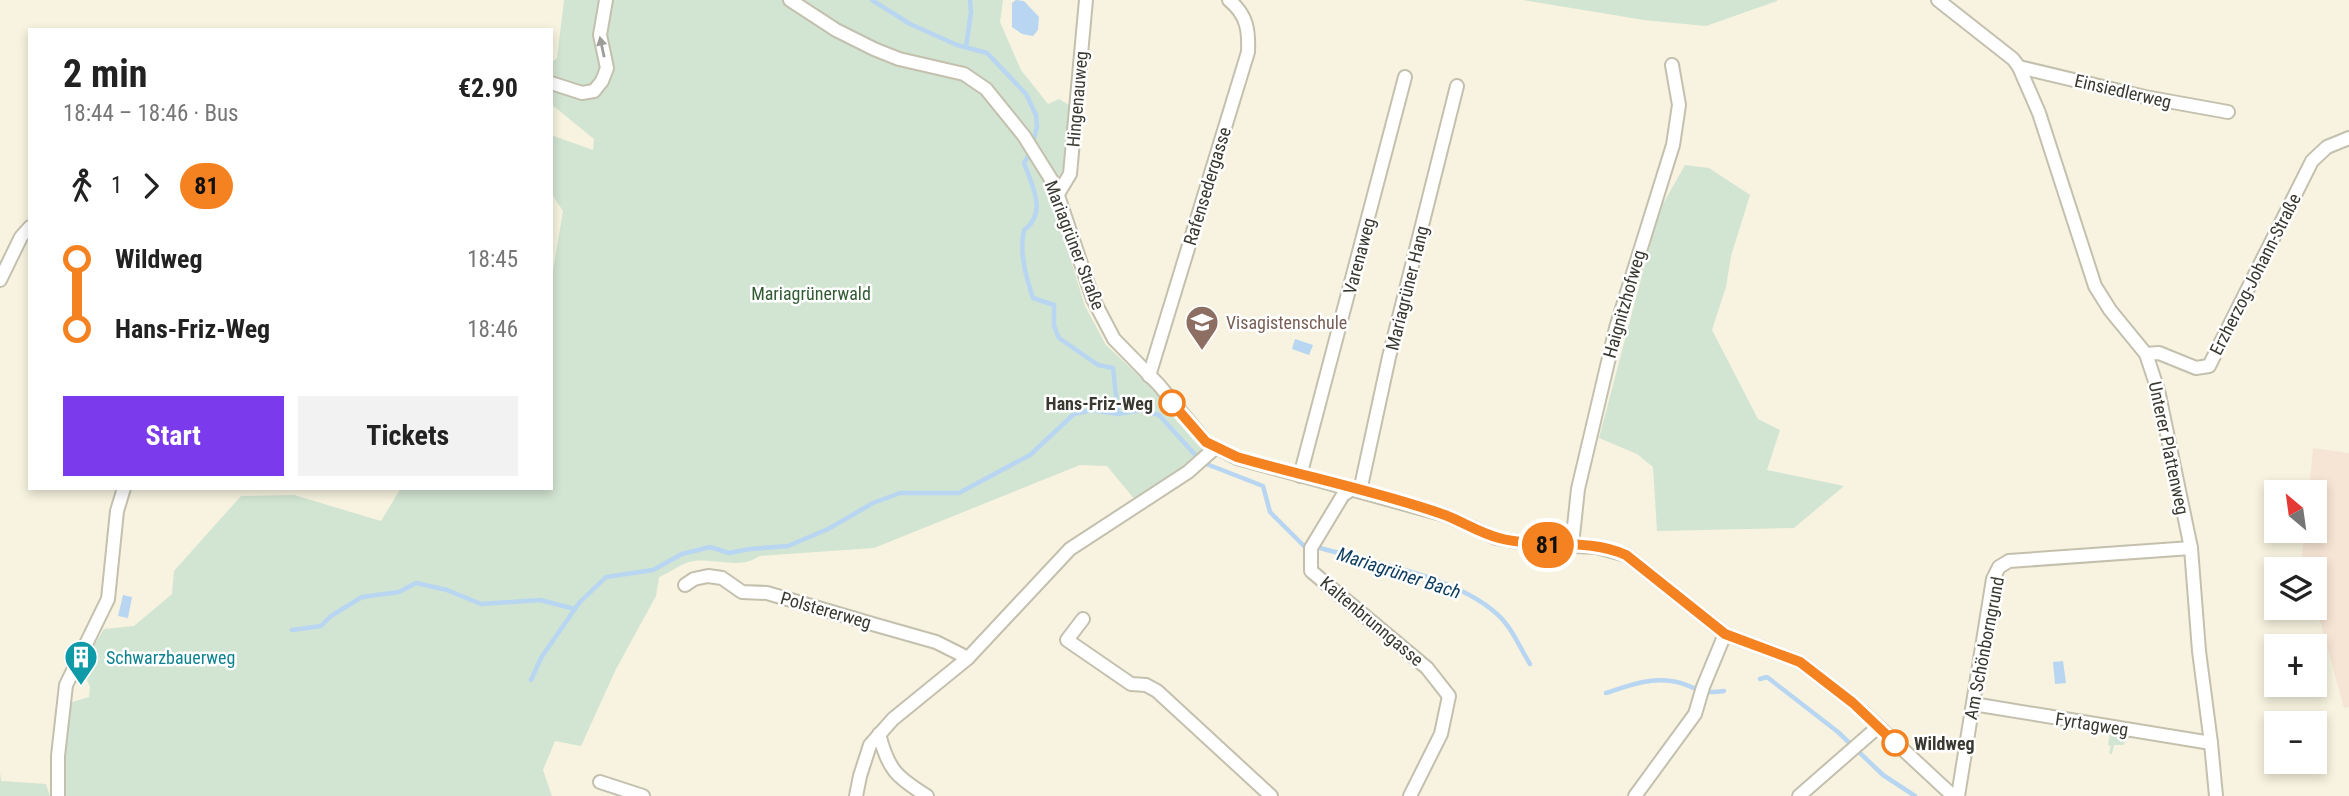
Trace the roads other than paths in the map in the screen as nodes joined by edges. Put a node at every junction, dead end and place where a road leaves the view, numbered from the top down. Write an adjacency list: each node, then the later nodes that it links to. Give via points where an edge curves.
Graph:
1 (606, 0): 9 (street, one-way to 1, via 582,93 594,91 601,81 607,68 600,35)
2 (790, 0): 13 (street, Mariagrüner Straße, via 874,49 964,74 986,89 1024,136)
3 (1086, 0): 13 (street, Hingenauweg, via 1070,174)
4 (1229, 0): 17 (street, Rafensedergasse, via 1247,22 1248,52)
5 (1938, 0): 7 (street, Unterer Plattenweg)
6 (1672, 65): 22 (street, Haignitzhofweg, via 1679,105 1673,145 1616,328 1578,489)
7 (2019, 67): 11 (street, Einsiedlerweg); 16 (street, Unterer Plattenweg, via 2039,113 2095,286)
8 (1405, 77): 19 (street, Varenaweg)
9 (553, 84)
10 (1457, 86): 21 (street, Mariagrüner Hang)
11 (2228, 112)
12 (2349, 138): 16 (street, Erzherzog-Johann-Straße, via 2327,147 2312,161 2209,366 2196,368 2159,353)
13 (1058, 194): 17 (street, Mariagrüner Straße, via 1102,317 1114,340)
14 (28, 230): 15 (street)
15 (0, 281)
16 (2146, 354): 23 (street, Unterer Plattenweg, via 2158,390)
17 (1149, 376): 18 (street, Mariagrüner Straße, via 1206,442)
18 (1207, 456): 19 (street, Mariagrüner Straße, via 1237,457); 27 (street, via 1070,549)
19 (1300, 475): 21 (street, Mariagrüner Straße)
20 (123, 490): 33 (street, via 108,599 66,684)
21 (1356, 490): 22 (street, Mariagrüner Straße, via 1445,515 1496,538); 38 (street, Kaltenbrunngasse, via 1343,495 1311,548 1311,571 1427,668 1449,696 1441,734)
22 (1572, 545): 26 (street, Mariagrüner Straße, via 1626,555)
23 (2191, 548): 28 (street, Am Schönborngrund, via 2009,561 1999,567 1993,579); 31 (street, Unterer Plattenweg)
24 (685, 585): 27 (street, Polstererweg, via 708,576 722,578 742,592 767,593 936,642)
25 (1083, 619): 37 (street, via 1067,640 1131,684 1157,691)
26 (1725, 634): 29 (street, Mariagrüner Straße, via 1800,662); 39 (street, via 1695,714)
27 (968, 658): 30 (street)
28 (1973, 705): 31 (street, Fyrtagweg); 41 (street, Am Schönborngrund)
29 (1878, 727): 40 (street); 41 (street, Mariagrüner Straße)
30 (879, 734): 35 (street, via 870,745); 36 (street, via 893,772)
31 (2211, 743): 42 (street, Unterer Plattenweg)
32 (600, 782): 34 (street)
33 (58, 796)
34 (643, 796)
35 (856, 796)
36 (927, 796)
37 (1271, 796)
38 (1410, 796)
39 (1635, 796)
40 (1799, 796)
41 (1955, 796)
42 (2216, 796)

